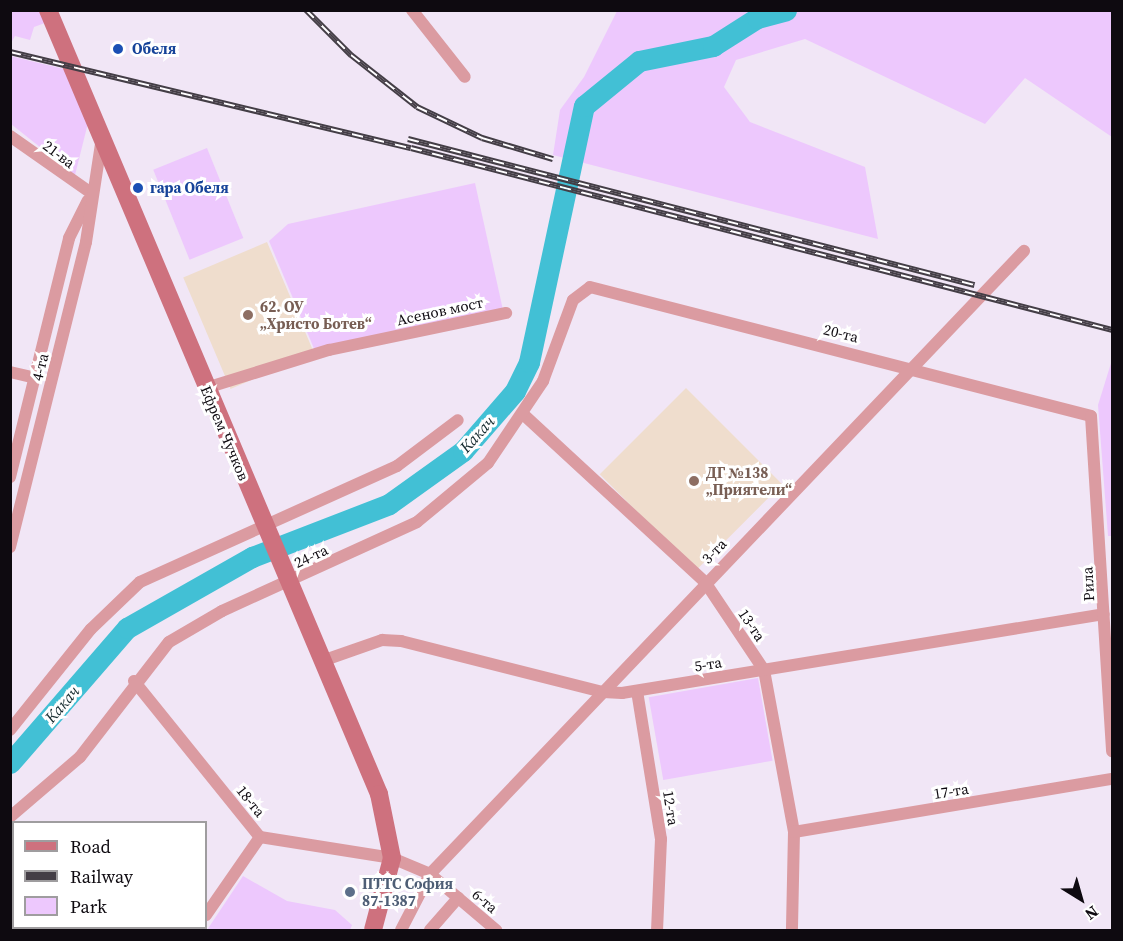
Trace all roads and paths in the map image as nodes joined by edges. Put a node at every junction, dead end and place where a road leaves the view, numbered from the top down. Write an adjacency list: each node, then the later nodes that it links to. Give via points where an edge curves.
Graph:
1 (412, 10): 3 (street)
2 (49, 12): 5 (street, Ефрем Чучков)
3 (465, 77)
4 (10, 136): 6 (street, 21-ва)
5 (102, 136): 6 (street, 4-та); 13 (street, Ефрем Чучков)
6 (91, 194): 12 (street, 4-та, via 69,238); 19 (street, 4-та, via 87,242)
7 (1024, 251): 10 (street, 3-та)
8 (583, 289): 10 (street, 20-та, via 596,286); 14 (street, 24-та, via 573,300 553,358)
9 (506, 313): 13 (street, Асенов мост, via 329,350)
10 (912, 366): 15 (street, 20-та); 21 (street, 3-та)
11 (10, 372): 12 (street)
12 (35, 378): 17 (street, 4-та)
13 (206, 388): 18 (street, Ефрем Чучков)
14 (524, 415): 20 (street, 24-та, via 488,463 417,522); 21 (street, 13-та)
15 (1091, 416): 22 (street, Рила)
16 (458, 420): 18 (street, via 397,466)
17 (10, 477)
18 (266, 531): 20 (street, Ефрем Чучков); 28 (street, via 140,582 91,629)
19 (10, 547)
20 (286, 577): 23 (street, Ефрем Чучков); 25 (street, 24-та, via 169,642)
21 (705, 582): 24 (street, 13-та); 27 (street, 3-та)
22 (1104, 614): 24 (street, 5-та); 29 (street, Рила)
23 (322, 662): 27 (street, 5-та, via 372,643 401,641); 35 (street, Ефрем Чучков, via 379,794)
24 (764, 670): 26 (street, 5-та); 33 (street, 13-та)
25 (134, 681): 32 (street, 24-та, via 80,757); 34 (street, 18-та)
26 (637, 691): 27 (street, 5-та); 43 (street, 12-та, via 661,839)
27 (603, 692): 36 (street, 3-та)
28 (10, 730)
29 (1112, 736): 30 (street, Рила)
30 (1113, 751)
31 (1113, 779): 33 (street, 17-та)
32 (10, 817)
33 (794, 831): 44 (street, 13-та)
34 (260, 837): 35 (street, 18-та); 38 (street)
35 (392, 858): 36 (street, 6-та); 39 (street)
36 (430, 874): 37 (street, 6-та); 40 (street, 3-та)
37 (458, 898): 41 (street); 42 (street, 6-та)
38 (207, 914)
39 (373, 930)
40 (401, 930)
41 (430, 930)
42 (496, 930)
43 (657, 930)
44 (792, 930)

